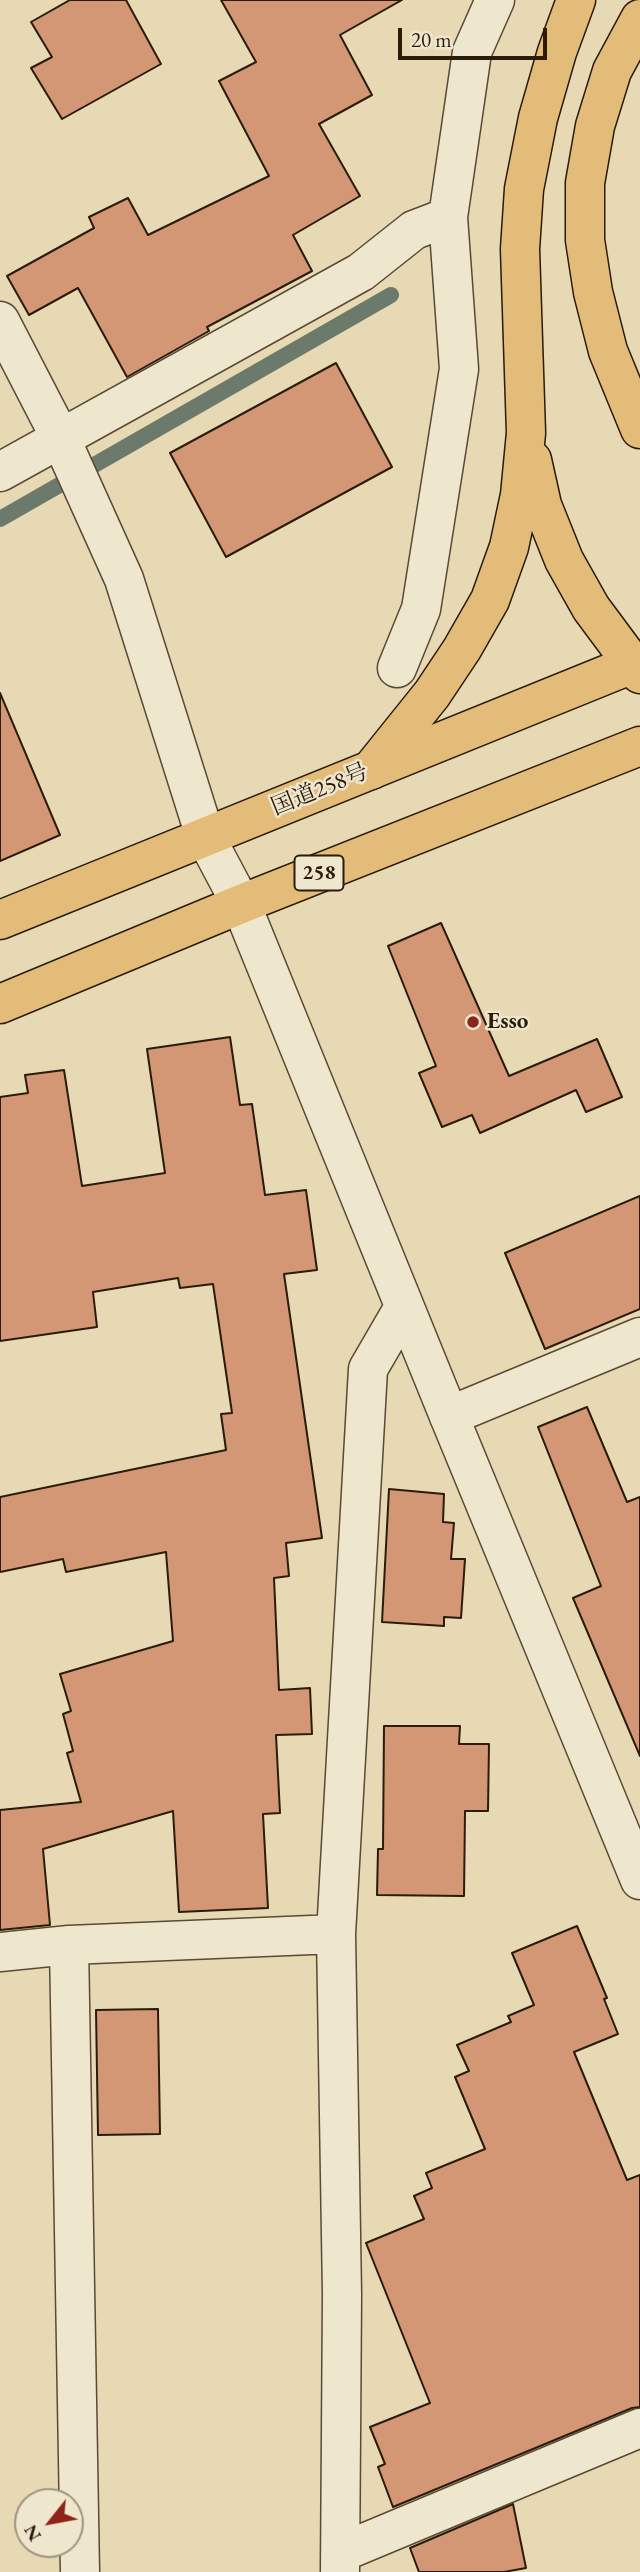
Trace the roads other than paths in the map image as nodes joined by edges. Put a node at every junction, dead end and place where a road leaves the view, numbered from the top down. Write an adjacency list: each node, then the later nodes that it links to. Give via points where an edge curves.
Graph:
1 (495, 0): 4 (street, via 471,52)
2 (576, 0): 9 (highway, via 538,118 524,189 520,249)
3 (640, 19): 5 (highway, via 612,71 595,126 585,183)
4 (448, 217): 10 (street, via 414,230 361,271); 13 (street, via 459,369 421,609)
5 (593, 292): 7 (highway); 8 (highway, via 608,351)
6 (0, 321): 10 (street)
7 (640, 371)
8 (640, 429)
9 (526, 433): 12 (highway, via 542,505 564,560 591,608); 15 (highway, via 509,547 490,600 432,694)
10 (64, 447): 11 (street); 16 (street, via 124,579)
11 (0, 472)
12 (637, 666): 15 (highway, 国道258号)
13 (397, 668)
14 (640, 746): 17 (highway, 258)
15 (371, 770): 16 (highway, 国道258号)
16 (205, 836): 17 (street); 18 (highway, 国道258号)
17 (241, 904): 19 (highway, 258); 20 (street)
18 (0, 920)
19 (0, 1004)
20 (404, 1307): 22 (street); 24 (street, via 368,1368)
21 (640, 1337): 22 (street)
22 (449, 1416): 23 (street)
23 (640, 1880)
24 (336, 1934): 25 (street); 28 (street, via 342,2295)
25 (69, 1945): 26 (street); 29 (street)
26 (0, 1952)
27 (640, 2428): 28 (street)
28 (340, 2562)
29 (80, 2572)

